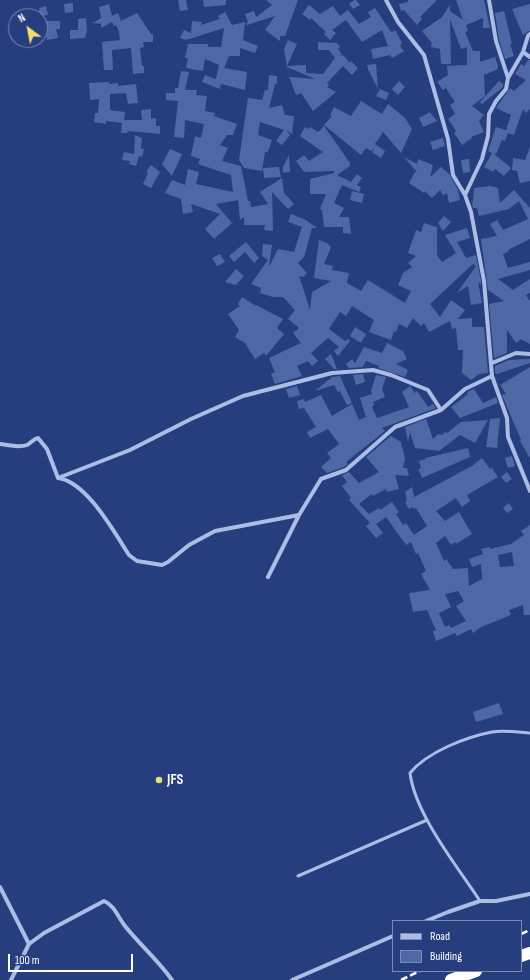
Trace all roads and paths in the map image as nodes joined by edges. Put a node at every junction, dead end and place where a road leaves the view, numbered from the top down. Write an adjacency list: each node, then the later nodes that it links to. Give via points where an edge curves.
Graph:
1 (386, 0): 7 (street, via 398,22 424,55 448,139 453,175)
2 (489, 0): 6 (street, via 496,41)
3 (530, 34): 4 (street)
4 (523, 52): 5 (street); 6 (street)
5 (530, 57)
6 (508, 78): 7 (street, via 506,89 489,114 488,136 482,160)
7 (465, 195): 9 (street, via 471,212 484,281)
8 (530, 354): 9 (street, via 516,353)
9 (492, 363): 10 (street)
10 (492, 376): 11 (street, via 465,389); 14 (street, via 507,418 508,437)
11 (441, 410): 13 (street, via 428,390 391,375 373,370 332,373 244,396 130,450); 15 (street, via 394,427 346,470 321,479)
12 (0, 444): 13 (street, via 21,446 38,438 47,449)
13 (58, 478): 15 (street, via 65,479 95,503 129,555 137,561 146,563 162,565 189,545 215,531)
14 (530, 491)
15 (300, 515): 16 (street)
16 (268, 577)
17 (529, 733): 18 (lane, via 493,732 467,739 433,754 417,765 410,773)
18 (427, 820): 19 (lane); 22 (lane)
19 (298, 876)
20 (0, 887): 25 (street)
21 (530, 894): 22 (street, via 496,901)
22 (480, 901): 23 (street)
23 (428, 920)
24 (392, 936): 29 (street)
25 (29, 944): 27 (street); 28 (street, via 44,933 104,901 110,903 126,927)
26 (473, 972): 30 (highway)
27 (11, 980)
28 (172, 980)
29 (292, 980)
30 (450, 980)

